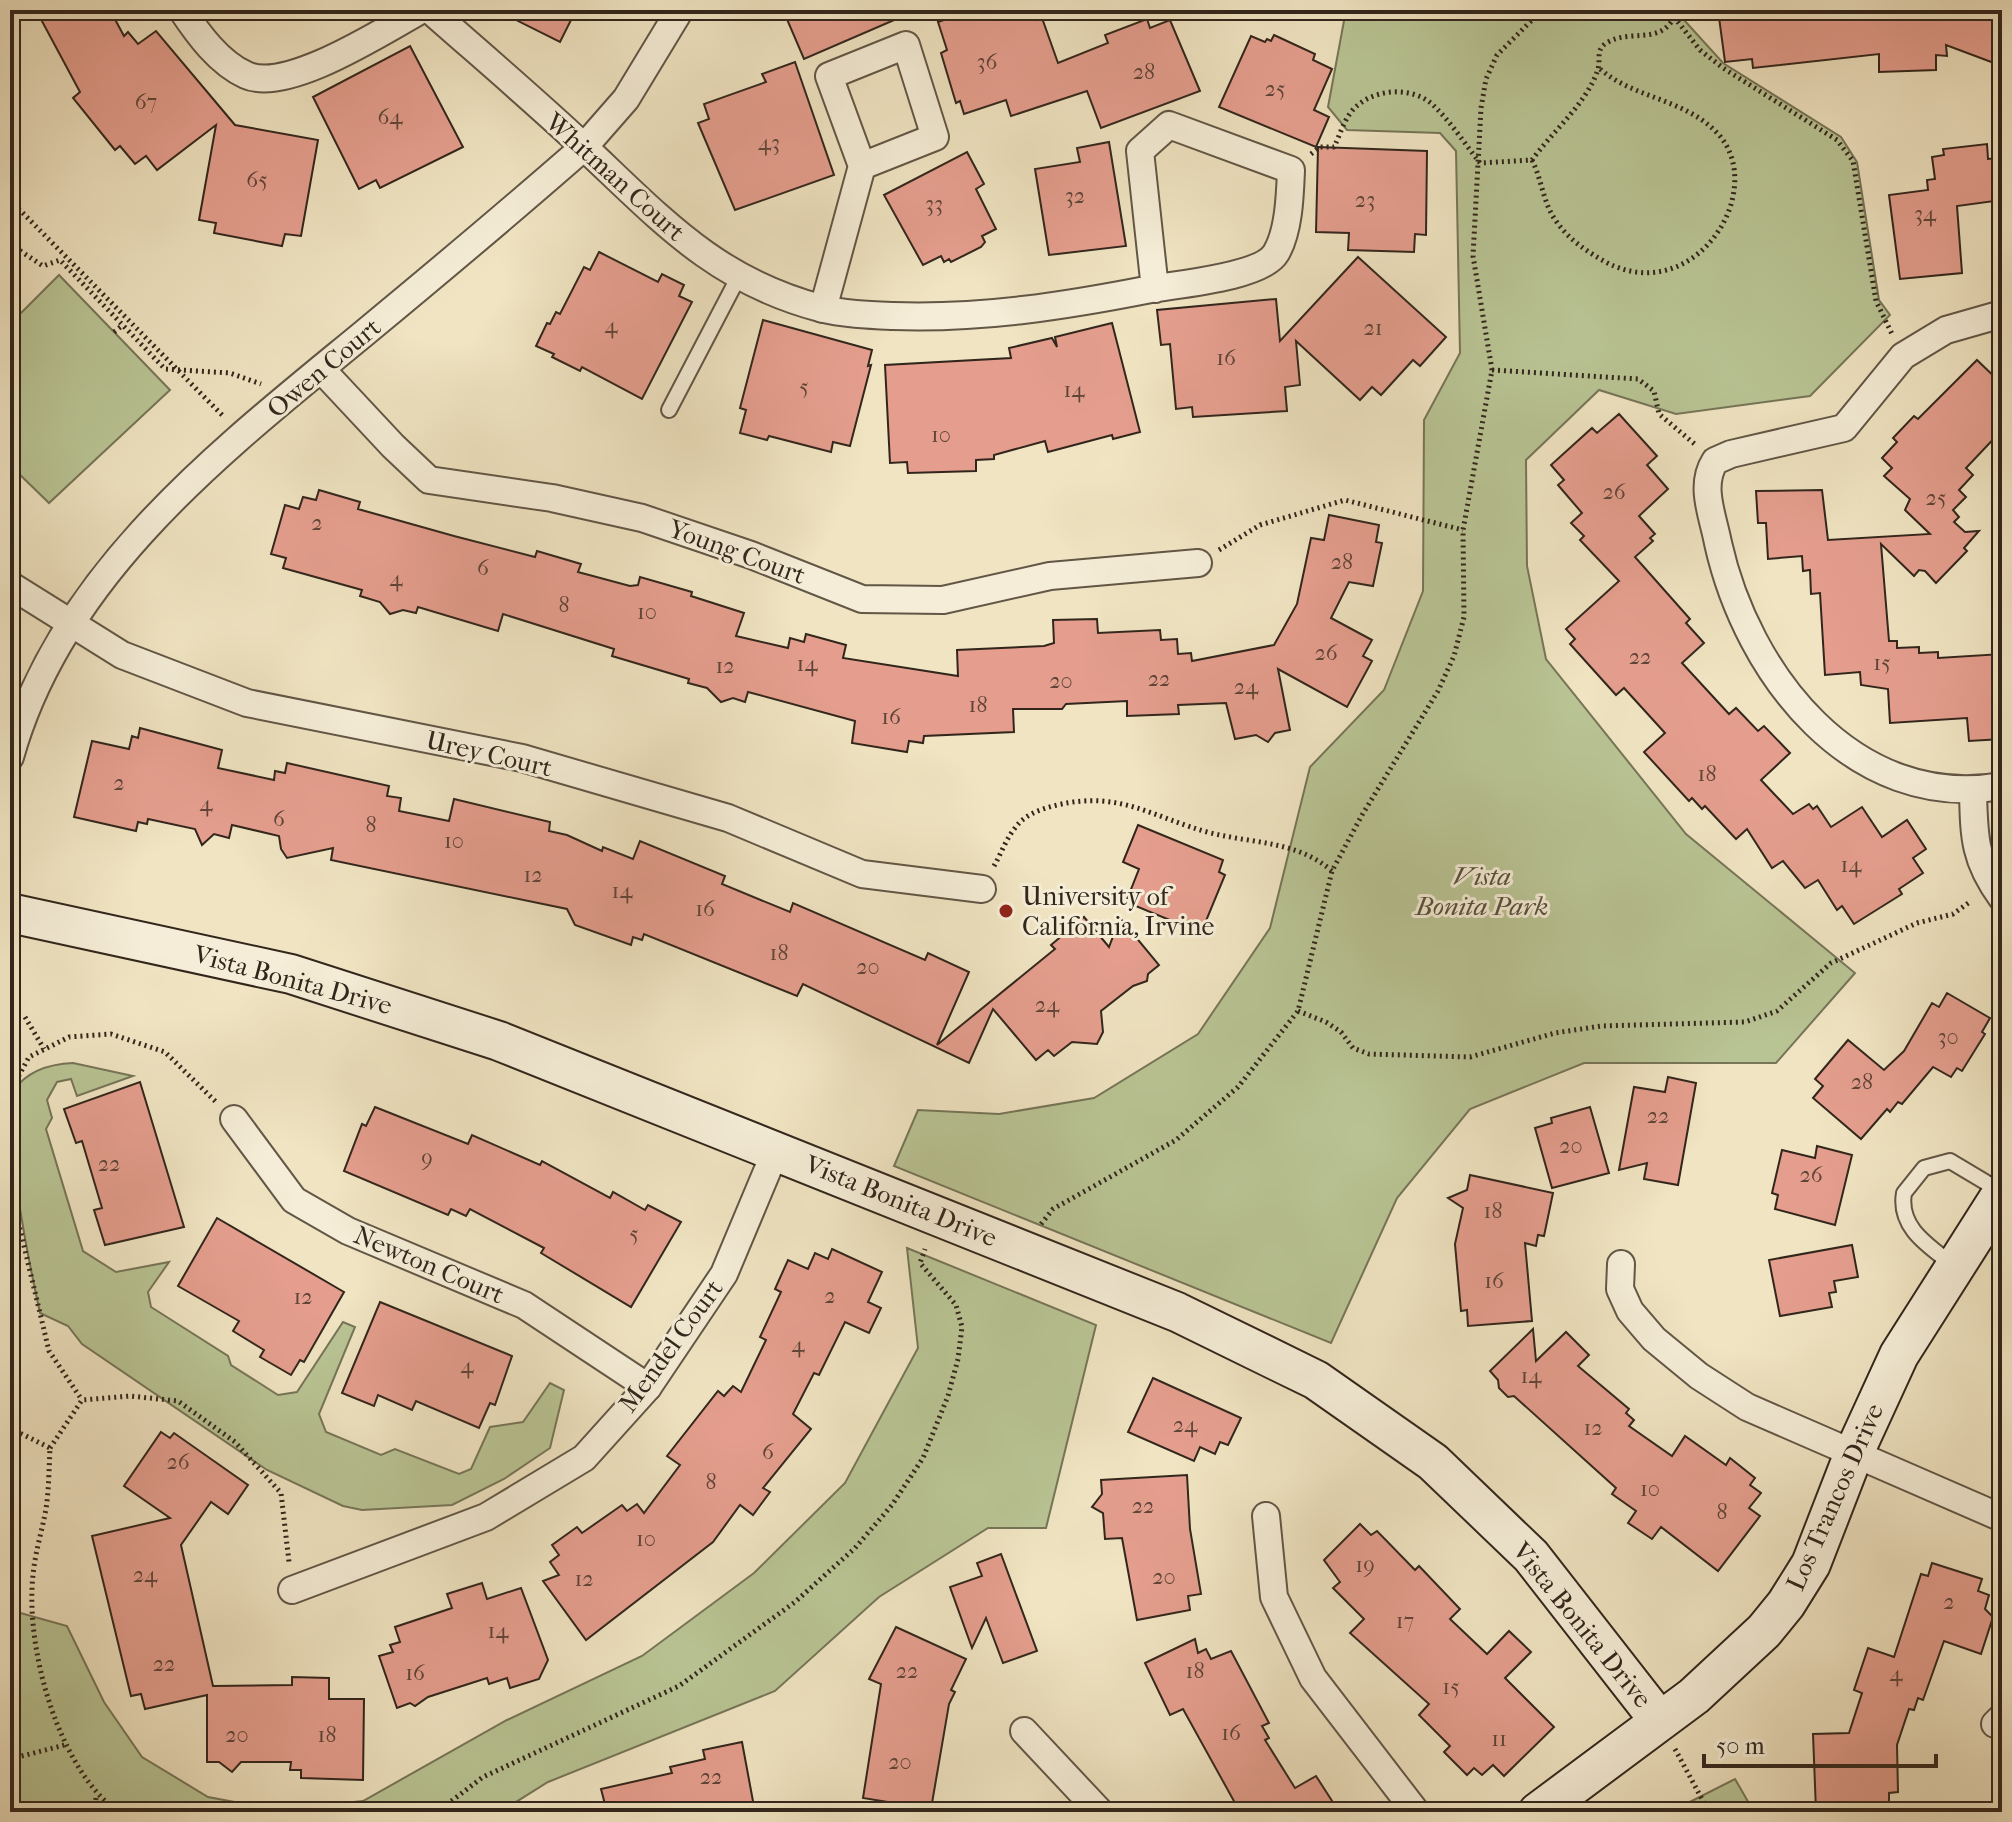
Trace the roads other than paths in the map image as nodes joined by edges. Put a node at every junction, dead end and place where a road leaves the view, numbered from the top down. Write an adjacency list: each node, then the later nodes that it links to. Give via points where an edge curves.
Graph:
1 (182, 10): 2 (street, via 210,49 247,76 283,77 322,64)
2 (421, 10)
3 (430, 10): 5 (street, Whitman Court)
4 (680, 10): 5 (street, Owen Court, via 626,99)
5 (584, 147): 7 (street, Whitman Court, via 653,216); 11 (street, Owen Court)
6 (862, 166): 6 (street, via 935,137 906,45 829,76); 9 (street)
7 (739, 276): 9 (street, Whitman Court); 12 (lane)
8 (1155, 289): 8 (street, Whitman Court, via 1262,268 1276,252 1291,170 1169,125 1140,151); 9 (street, Whitman Court, via 1001,315 929,317)
9 (823, 309)
10 (2002, 314): 18 (street, via 1946,330 1903,356 1844,428 1715,461 1706,485 1734,605 1769,670 1821,731 1851,754 1898,776)
11 (321, 369): 13 (street, Young Court, via 429,480 642,518 862,599 943,600 1050,576); 15 (street, Owen Court, via 136,536)
12 (669, 410)
13 (1198, 563)
14 (10, 585): 15 (street, Urey Court)
15 (68, 625): 16 (street, Owen Court); 19 (street, Urey Court, via 122,655 247,703 522,758 728,818 862,874)
16 (10, 757)
17 (2002, 786): 18 (street)
18 (1973, 791): 20 (street, via 1976,852)
19 (982, 889)
20 (1998, 892)
21 (10, 913): 23 (street, Vista Bonita Drive, via 291,974 499,1041)
22 (234, 1119): 27 (street, Newton Court, via 294,1200 348,1231 524,1305)
23 (776, 1150): 27 (street, Mendel Court, via 724,1274); 32 (street, Vista Bonita Drive, via 1177,1312 1316,1380 1433,1462 1531,1556)
24 (2002, 1192): 26 (street, Los Trancos Drive); 26 (lane, via 1950,1161 1924,1168 1904,1193 1904,1218)
25 (1621, 1264): 28 (street, via 1620,1289 1630,1311 1699,1376 1747,1407)
26 (1953, 1265): 28 (street, Los Trancos Drive, via 1899,1355)
27 (648, 1387): 31 (street, Mendel Court, via 584,1458 486,1517)
28 (1854, 1453): 30 (street); 32 (street, Los Trancos Drive, via 1811,1564 1786,1604 1694,1696)
29 (1266, 1516): 35 (street, via 1274,1597 1313,1678)
30 (2002, 1518)
31 (292, 1590)
32 (1659, 1720): 36 (street, Los Trancos Drive)
33 (1024, 1731): 34 (street)
34 (1100, 1812)
35 (1416, 1812)
36 (1538, 1812)

